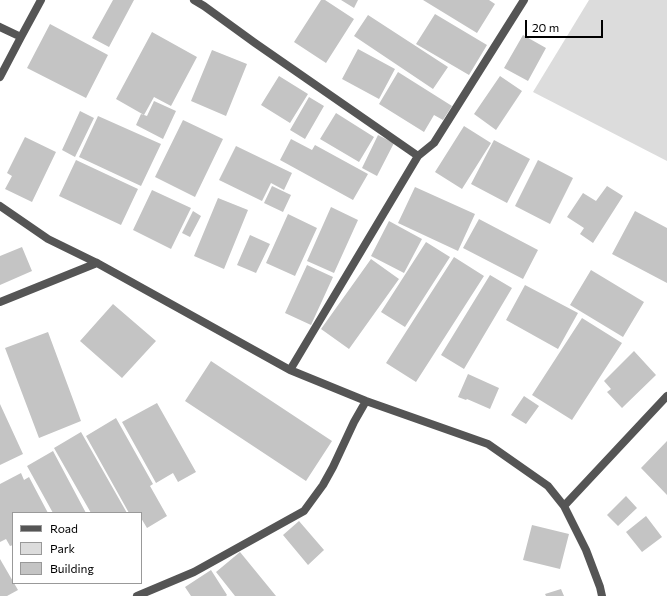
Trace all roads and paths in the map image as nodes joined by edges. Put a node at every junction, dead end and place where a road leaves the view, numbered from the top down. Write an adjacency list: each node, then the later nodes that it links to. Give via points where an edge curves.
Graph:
1 (41, 0): 6 (street)
2 (194, 0): 4 (street)
3 (524, 0): 8 (street, via 434,143)
4 (206, 3): 8 (street, via 255,43)
5 (0, 28): 6 (street)
6 (21, 37): 7 (street)
7 (0, 77)
8 (418, 156): 12 (street)
9 (0, 206): 10 (street, via 48,239)
10 (97, 263): 11 (street); 12 (street)
11 (0, 302)
12 (290, 370): 14 (street)
13 (667, 396): 15 (street)
14 (366, 401): 15 (street, via 488,444 548,486); 16 (street, via 323,486 304,511 194,572)
15 (564, 506): 17 (street, via 586,550)
16 (137, 596)
17 (602, 596)

